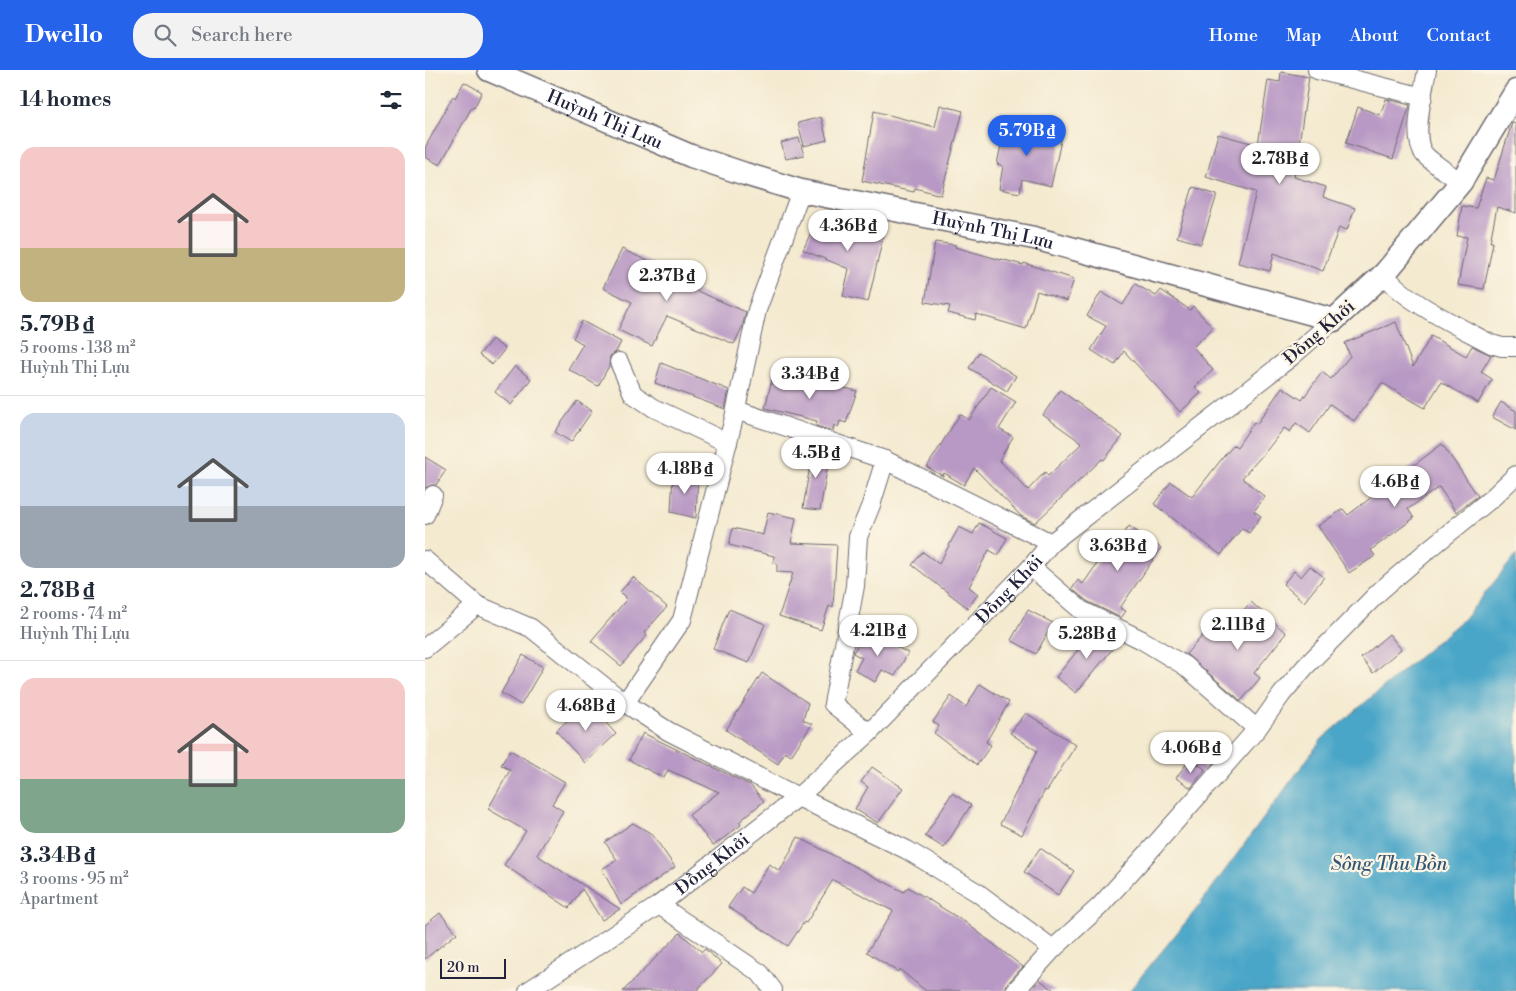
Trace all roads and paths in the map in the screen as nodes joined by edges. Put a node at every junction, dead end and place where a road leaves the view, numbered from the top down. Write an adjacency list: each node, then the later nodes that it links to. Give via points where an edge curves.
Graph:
1 (489, 70): 7 (street, Huỳnh Thị Lựu, via 691,156)
2 (1317, 70): 5 (street)
3 (1427, 70): 5 (street)
4 (1516, 91): 6 (street, Đồng Khởi)
5 (1423, 97): 6 (street, via 1418,126 1423,153)
6 (1461, 182): 8 (street, Đồng Khởi)
7 (801, 191): 9 (street, Huỳnh Thị Lựu, via 1034,238); 12 (street, via 757,310)
8 (1385, 273): 9 (street, Đồng Khởi); 10 (street, via 1397,289 1433,312 1491,344)
9 (1334, 320): 18 (street, Đồng Khởi, via 1291,358)
10 (1516, 347)
11 (619, 362): 13 (street, via 633,394 654,408)
12 (736, 410): 13 (street); 14 (street)
13 (727, 443): 23 (street, via 682,620)
14 (885, 460): 18 (street); 25 (street, via 858,537 855,586 833,704)
15 (1516, 475): 24 (street, via 1381,591 1305,667)
16 (433, 495): 17 (street)
17 (425, 515)
18 (1051, 543): 20 (street, Đồng Khởi)
19 (425, 560): 21 (street)
20 (1031, 567): 24 (street, via 1081,610 1142,640 1185,666); 25 (street, Đồng Khởi)
21 (477, 605): 22 (street); 23 (street, via 531,628)
22 (425, 648)
23 (625, 703): 26 (street, via 669,731)
24 (1257, 729): 28 (street, via 1100,906)
25 (869, 732): 26 (street, Đồng Khởi)
26 (798, 797): 27 (street, Đồng Khởi); 28 (street, via 907,850 978,893)
27 (659, 905): 29 (street, Đồng Khởi); 30 (street, via 760,973)
28 (1053, 949): 31 (street)
29 (528, 991)
30 (772, 991)
31 (1015, 991)

